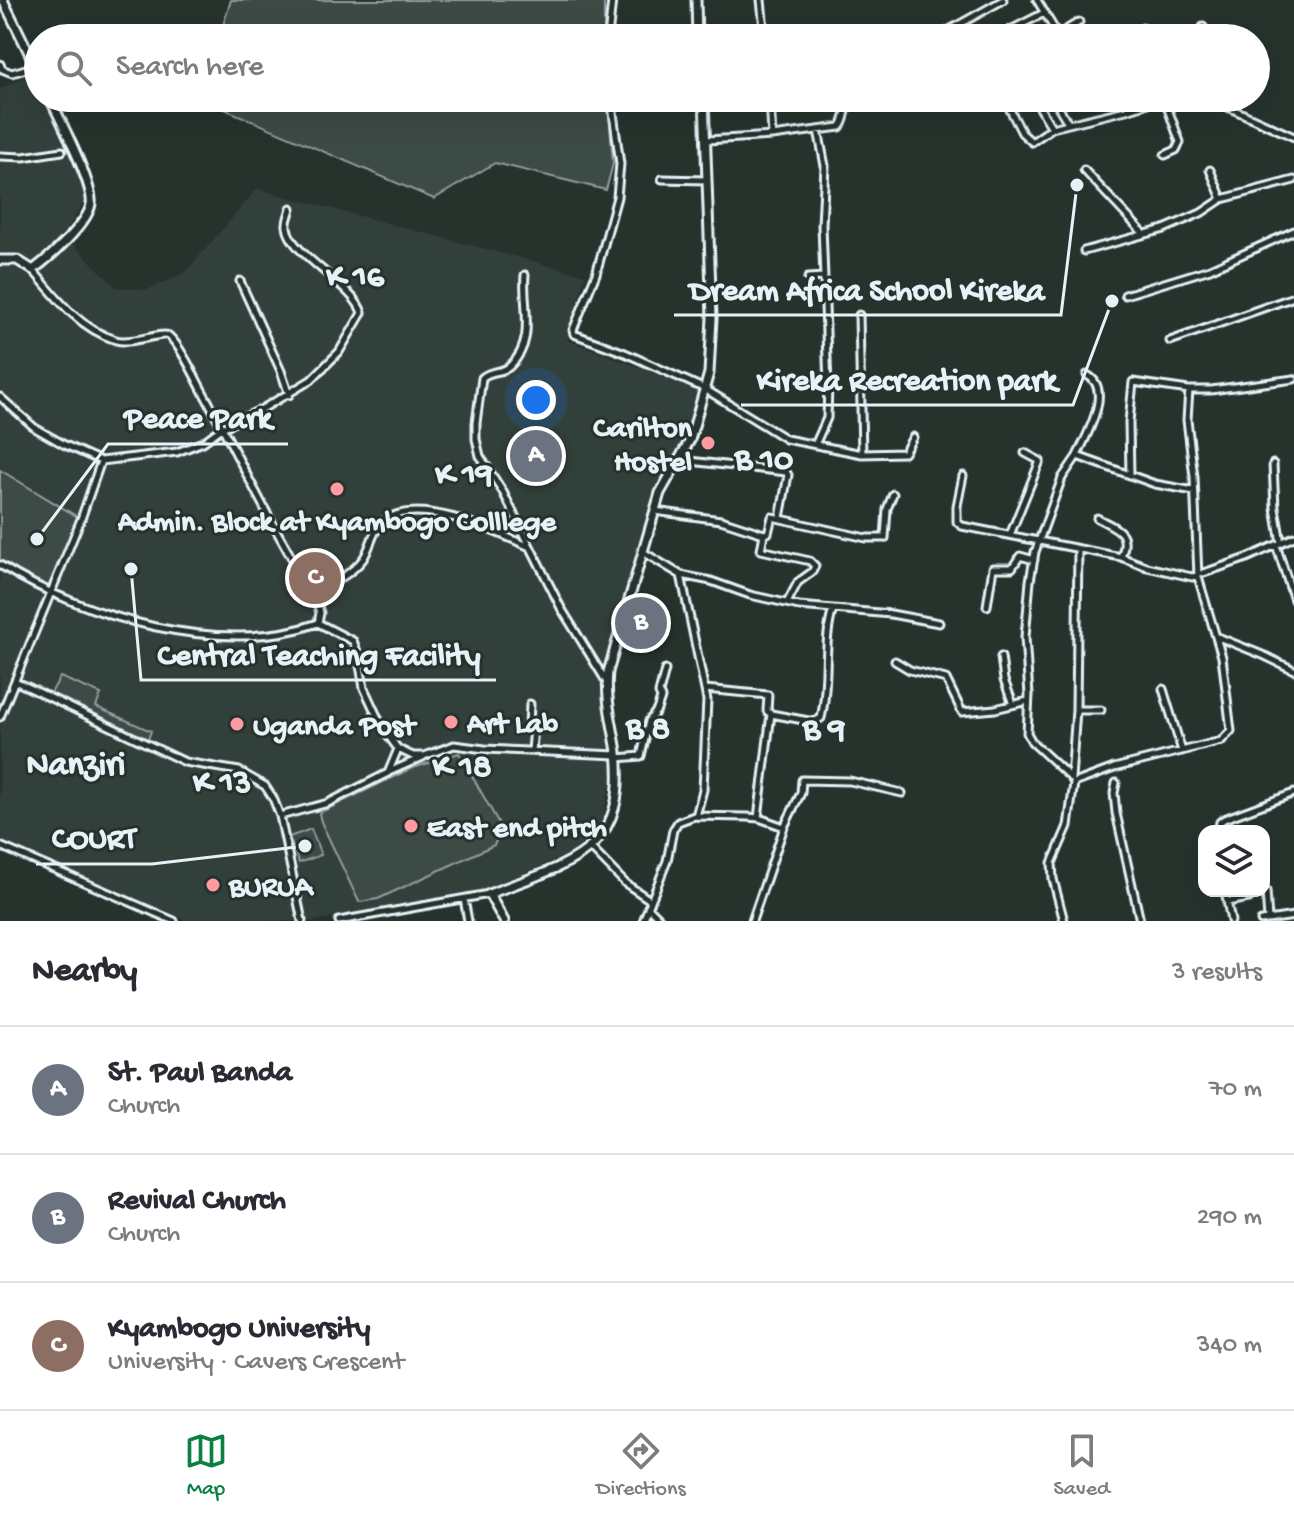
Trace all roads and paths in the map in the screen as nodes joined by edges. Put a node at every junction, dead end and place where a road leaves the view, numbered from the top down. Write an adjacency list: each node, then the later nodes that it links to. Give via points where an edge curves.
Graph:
1 (3, 0): 16 (street)
2 (612, 0): 9 (street)
3 (696, 0): 10 (street)
4 (761, 0): 11 (street)
5 (1003, 0): 12 (street)
6 (1037, 0): 7 (street)
7 (1044, 13): 13 (street); 14 (street)
8 (1079, 22): 15 (street)
9 (609, 24)
10 (697, 24)
11 (764, 24)
12 (960, 24)
13 (1022, 24)
14 (1051, 24)
15 (1076, 24)
16 (24, 43)
17 (0, 64): 18 (street, via 12,73)
18 (24, 71)
19 (57, 112): 50 (street, via 91,206 69,238)
20 (613, 112): 61 (street, via 618,187 596,274 573,332)
21 (705, 112): 35 (street)
22 (771, 112): 33 (street)
23 (844, 112): 32 (street, via 841,126)
24 (1012, 112): 31 (street, via 1028,141)
25 (1042, 112): 31 (street)
26 (1061, 112): 30 (street)
27 (1117, 112): 30 (street)
28 (1168, 112): 37 (street, via 1180,142)
29 (1239, 112): 34 (street)
30 (1068, 123): 31 (street)
31 (1052, 128)
32 (818, 130): 33 (street); 52 (street, via 825,166)
33 (772, 136): 35 (street)
34 (1294, 137)
35 (707, 140): 42 (street)
36 (62, 151): 38 (street)
37 (1165, 155)
38 (0, 156)
39 (1084, 170): 47 (street)
40 (1210, 170): 44 (street)
41 (662, 179): 42 (street)
42 (708, 180): 61 (street, via 712,335)
43 (1294, 180): 44 (street)
44 (1222, 199): 47 (street, via 1184,221)
45 (291, 208): 63 (street, via 291,236 357,301 362,313 323,370)
46 (1294, 231): 55 (street, via 1210,269)
47 (1144, 234): 48 (street)
48 (1084, 251)
49 (0, 260): 50 (street, via 17,260)
50 (33, 270): 65 (street, via 70,312 100,333 124,342 168,336)
51 (525, 275): 86 (street, via 526,334 507,369 482,378 476,434 480,456)
52 (824, 277): 53 (street); 67 (street, via 827,413)
53 (808, 278)
54 (240, 281): 63 (street)
55 (1125, 295)
56 (1294, 297): 58 (street)
57 (859, 315): 69 (street)
58 (1170, 341)
59 (1087, 375): 70 (street, via 1098,385 1097,409)
60 (1294, 379): 62 (street)
61 (705, 389): 67 (street, via 777,435); 71 (street)
62 (1189, 390): 75 (street, via 1133,382); 76 (street)
63 (289, 395): 65 (street)
64 (0, 397): 72 (street, via 35,428)
65 (222, 428): 72 (street, via 177,452); 95 (street)
66 (913, 437): 69 (street, via 903,454)
67 (815, 445): 69 (street)
68 (1025, 453): 82 (street, via 1040,461)
69 (862, 454)
70 (1077, 456): 75 (street); 84 (street, via 1062,478)
71 (681, 460): 78 (street); 79 (street, via 786,472)
72 (101, 461): 94 (street)
73 (1273, 464): 85 (street)
74 (963, 476): 82 (street, via 959,524)
75 (1130, 476): 76 (street)
76 (1194, 491): 93 (street)
77 (893, 494): 79 (street, via 885,538)
78 (655, 511): 81 (street, via 721,520); 88 (street)
79 (780, 518): 81 (street, via 772,517)
80 (1097, 518): 89 (street, via 1124,537)
81 (764, 534): 97 (street, via 761,550 815,565)
82 (1010, 535): 84 (street)
83 (1294, 537): 85 (street)
84 (1039, 542): 87 (street); 90 (street)
85 (1278, 544): 93 (street); 96 (street)
86 (531, 547): 95 (street, via 445,516 401,514 381,524 351,571); 108 (street)
87 (1078, 549): 89 (street); 114 (street)
88 (643, 552): 92 (street); 108 (street)
89 (1121, 557): 93 (street)
90 (1034, 560): 98 (street, via 1019,556 1012,568 993,568); 111 (street, via 1025,637)
91 (0, 565): 94 (street)
92 (681, 575): 97 (street); 109 (street)
93 (1198, 577): 102 (street)
94 (51, 592): 100 (street, via 117,617 185,632 261,633); 107 (street)
95 (312, 592): 100 (street, via 319,606)
96 (1294, 600)
97 (787, 603): 99 (street)
98 (987, 606)
99 (833, 608): 101 (street); 116 (street, via 821,718 814,722)
100 (318, 623): 118 (street, via 353,641 364,688)
101 (939, 623)
102 (1217, 637): 106 (street); 120 (street, via 1231,731 1221,741)
103 (1001, 657): 113 (street)
104 (895, 661): 113 (street, via 946,679 962,712)
105 (665, 670): 122 (street, via 641,756)
106 (1294, 670)
107 (17, 682): 117 (street); 128 (street, via 185,762 239,771 265,786)
108 (607, 682): 122 (street)
109 (705, 689): 116 (street, via 766,693); 129 (street, via 704,781)
110 (1163, 689): 120 (street)
111 (1028, 701): 113 (street); 124 (street, via 1030,739)
112 (530, 704): 119 (street)
113 (1013, 704)
114 (1076, 710): 115 (street); 124 (street)
115 (1101, 710)
116 (771, 714): 130 (street)
117 (0, 717)
118 (398, 749): 121 (street); 123 (street)
119 (532, 751): 121 (street, via 454,745); 122 (street)
120 (1182, 751): 124 (street)
121 (424, 756): 123 (street)
122 (617, 756): 134 (street, via 612,818)
123 (388, 773): 128 (street, via 328,803)
124 (1072, 780): 152 (street, via 1068,826 1052,863)
125 (1116, 783): 153 (street, via 1116,813)
126 (902, 793): 132 (street, via 850,781 804,779)
127 (1294, 793): 131 (street)
128 (280, 816): 145 (street)
129 (696, 816): 130 (street); 141 (street, via 674,826 667,861)
130 (758, 818): 132 (street)
131 (1219, 825)
132 (784, 827): 151 (street)
133 (0, 846): 144 (street)
134 (591, 848): 135 (street); 141 (street)
135 (489, 894): 139 (street); 148 (street)
136 (1226, 897): 140 (street)
137 (1266, 897): 143 (street)
138 (1249, 898): 140 (street)
139 (464, 899): 146 (street); 147 (street)
140 (1227, 902): 154 (street)
141 (649, 904): 149 (street); 150 (street)
142 (1294, 916): 143 (street)
143 (1268, 920): 155 (street)
144 (174, 921)
145 (302, 921)
146 (339, 921)
147 (468, 921)
148 (504, 921)
149 (643, 921)
150 (662, 921)
151 (752, 921)
152 (1064, 921)
153 (1140, 921)
154 (1231, 921)
155 (1261, 921)

